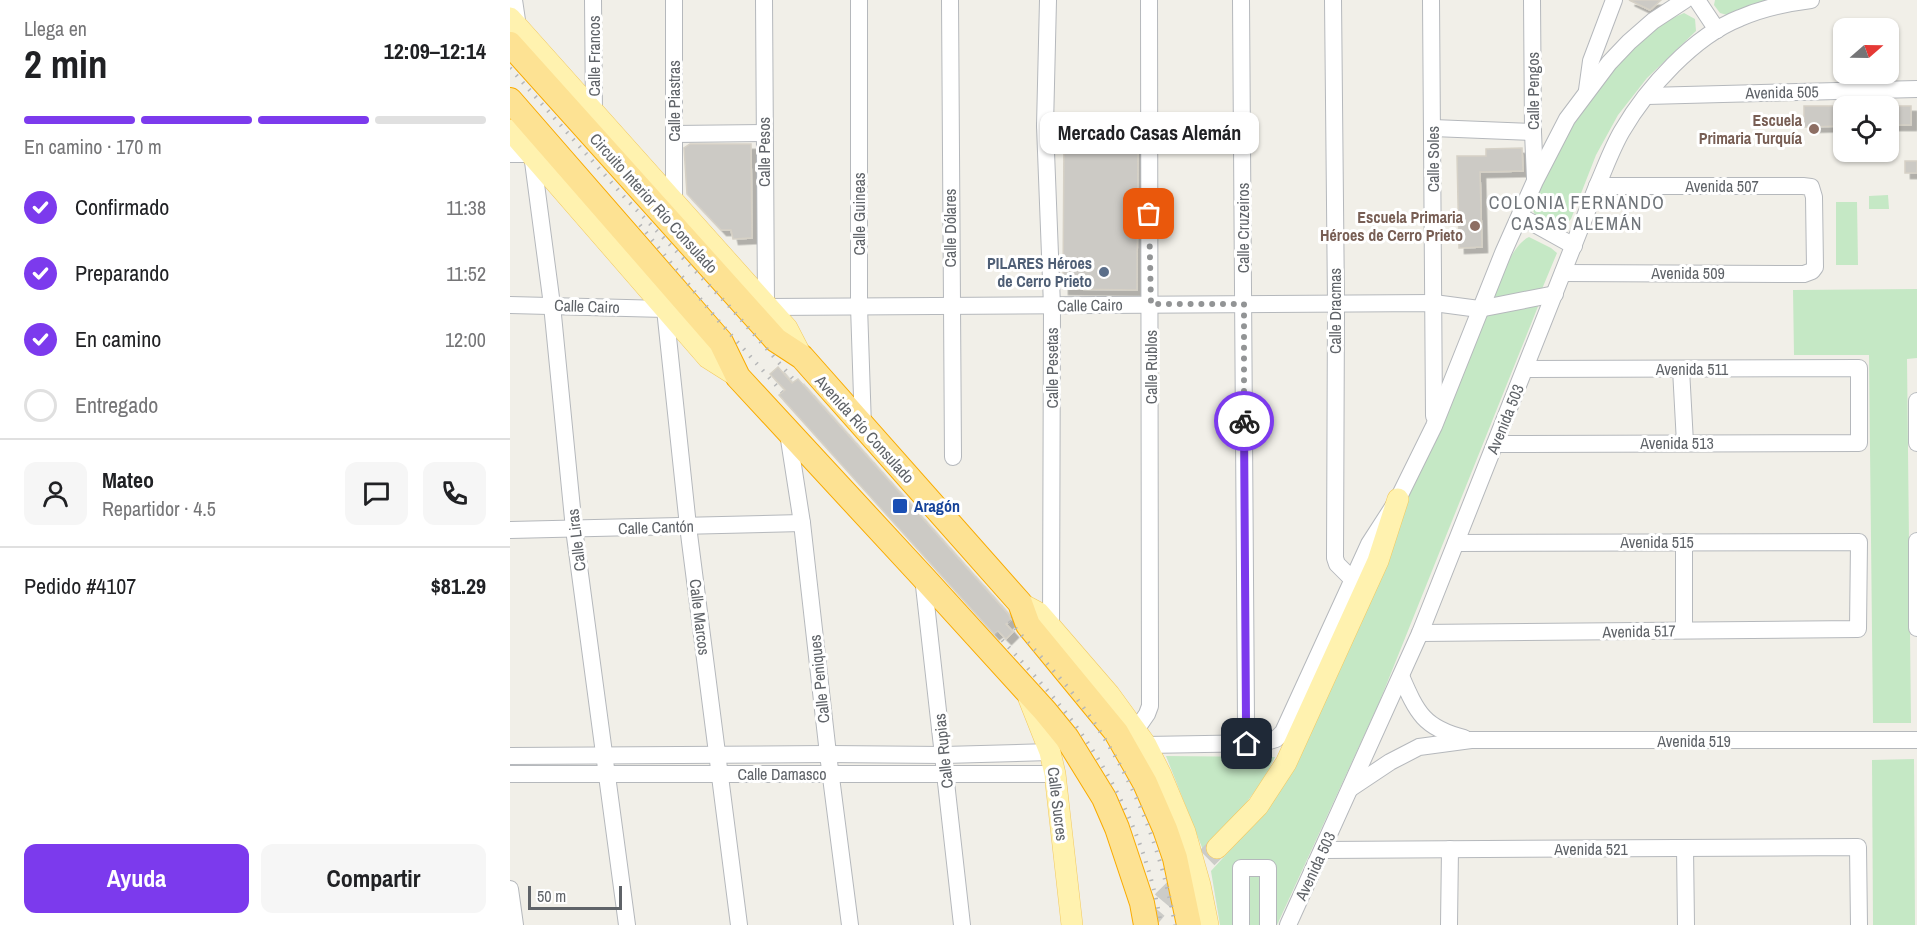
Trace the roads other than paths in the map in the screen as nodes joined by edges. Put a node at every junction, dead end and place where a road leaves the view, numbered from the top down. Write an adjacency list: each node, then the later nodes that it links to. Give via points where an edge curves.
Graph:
1 (514, 0): 17 (street)
2 (593, 0): 23 (street, Calle Francos)
3 (674, 0): 30 (street, Calle Piastras)
4 (764, 0): 29 (street, Calle Pesos)
5 (859, 0): 49 (street, Calle Guineas)
6 (950, 0): 47 (street, Calle Dólares)
7 (1048, 0): 25 (street, Calle Pesetas)
8 (1149, 0): 24 (street, Calle Rublos)
9 (1241, 0): 43 (street, Calle Cruzeiros)
10 (1333, 0): 44 (street, Calle Dracmas)
11 (1431, 0): 26 (street, Calle Soles)
12 (1532, 0): 28 (street, Calle Pengos)
13 (1614, 0): 20 (street, via 1591,61)
14 (1685, 0): 20 (street, via 1629,42)
15 (1697, 0): 18 (street)
16 (1811, 0): 18 (street, Avenida 503, via 1785,3 1739,18)
17 (513, 30): 23 (main road, Avenida Río Consulado); 53 (highway, Circuito Interior Río Consulado, via 776,340)
18 (1717, 30): 21 (street, Avenida 503, via 1678,60)
19 (1917, 89): 21 (street, Avenida 505)
20 (1587, 90): 33 (street)
21 (1647, 96): 34 (street, Avenida 503, via 1622,131)
22 (510, 100): 56 (highway, via 721,342)
23 (594, 113): 35 (main road, Avenida Río Consulado)
24 (1148, 125): 25 (street); 42 (street, Calle Rublos)
25 (1045, 126): 50 (street, Calle Pesetas)
26 (1433, 128): 28 (street); 41 (street, Calle Soles)
27 (510, 130): 32 (main road)
28 (1533, 132): 33 (street, Calle Pengos)
29 (764, 133): 30 (street); 48 (street, Calle Pesos)
30 (674, 134): 35 (street, Calle Piastras)
31 (510, 154): 32 (street)
32 (532, 154): 46 (street, Calle Liras); 51 (main road)
33 (1535, 181): 36 (street)
34 (1597, 186): 37 (street, Avenida 503); 38 (street, Avenida 507, via 1811,187 1815,262)
35 (674, 202): 48 (main road, Avenida Río Consulado)
36 (1520, 216): 37 (street); 52 (street)
37 (1574, 246): 39 (street, Avenida 503)
38 (1812, 271): 39 (street, Avenida 509)
39 (1563, 273): 40 (street, Avenida 503)
40 (1555, 294): 52 (street, Calle Cairo); 54 (street, Avenida 503)
41 (1434, 303): 44 (street, Calle Cairo); 52 (street, Calle Cairo); 58 (street, Calle Soles)
42 (1151, 304): 43 (street, Calle Cairo); 50 (street, Calle Cairo); 84 (street, Calle Rublos, via 1150,706)
43 (1244, 304): 44 (street, Calle Cairo); 87 (street, Calle Cruzeiros)
44 (1336, 304): 75 (street, Calle Dracmas, via 1335,558)
45 (510, 305): 46 (street, Calle Cairo)
46 (552, 305): 51 (street, Calle Cairo); 69 (street, Calle Liras)
47 (951, 305): 49 (street, Calle Cairo); 50 (street, Calle Cairo); 65 (street, Calle Dólares)
48 (767, 306): 49 (street, Calle Cairo); 53 (main road, Avenida Río Consulado, via 787,328)
49 (859, 306): 59 (street, Calle Guineas)
50 (1052, 306): 77 (street, Calle Pesetas)
51 (665, 309): 56 (main road, via 708,358); 68 (street, Calle Marcos)
52 (1479, 309): 58 (street)
53 (801, 357): 59 (highway, Avenida Río Consulado)
54 (1526, 369): 55 (street, Avenida 511); 64 (street, Avenida 503)
55 (1681, 369): 61 (street); 62 (street, Avenida 511, via 1859,368)
56 (738, 377): 60 (highway)
57 (1917, 401): 63 (street)
58 (1434, 426): 66 (street)
59 (863, 427): 76 (highway, Avenida Río Consulado)
60 (788, 433): 67 (street, Calle Peniques); 74 (highway)
61 (1685, 443): 62 (street, Avenida 513); 64 (street, Avenida 513)
62 (1859, 443)
63 (1916, 443)
64 (1495, 444): 73 (street, Avenida 503)
65 (953, 457)
66 (1398, 499): 75 (street, via 1369,544); 101 (main road, via 1378,561 1286,762 1258,806)
67 (802, 523): 68 (street, Calle Cantón); 89 (street, Calle Peniques)
68 (688, 526): 69 (street, Calle Cantón); 90 (street, Calle Marcos)
69 (574, 529): 70 (street, Calle Cantón); 93 (street, Calle Liras)
70 (510, 530)
71 (1916, 541): 78 (street)
72 (1684, 542): 73 (street, Avenida 515); 79 (street, Avenida 515, via 1859,542); 80 (street)
73 (1456, 543): 81 (street, Avenida 503)
74 (923, 577): 83 (highway); 91 (street, Calle Rupias)
75 (1353, 580): 87 (street, via 1283,732 1276,739)
76 (1020, 603): 77 (main road, Avenida Río Consulado, via 1039,613); 113 (highway, via 1028,625 1116,732 1145,783 1174,858)
77 (1051, 628): 84 (main road, Avenida Río Consulado)
78 (1916, 628)
79 (1858, 629): 80 (street, Avenida 517)
80 (1684, 630): 81 (street, Avenida 517)
81 (1420, 633): 82 (street, Avenida 503)
82 (1401, 676): 85 (street, Avenida 519, via 1413,704 1430,725); 100 (street, Avenida 503)
83 (1023, 688): 88 (main road, Calle Sucres); 112 (highway, via 1066,738 1104,798 1130,864)
84 (1141, 737): 87 (street); 114 (main road, Avenida Río Consulado, via 1185,832)
85 (1471, 740): 86 (street, Avenida 519); 100 (street, Avenida 519, via 1419,747)
86 (1917, 740)
87 (1247, 744)
88 (1050, 752): 91 (street, Calle Damasco); 99 (main road, Calle Sucres)
89 (828, 754): 90 (street, Calle Damasco); 91 (street, Calle Damasco); 94 (street, Calle Peniques)
90 (718, 755): 93 (street, Calle Damasco); 97 (street, Calle Marcos)
91 (944, 755): 98 (street, Calle Rupias)
92 (510, 756): 93 (street, Calle Damasco)
93 (605, 756): 96 (street, Calle Liras)
94 (831, 773): 97 (street, Calle Damasco); 98 (street, Calle Damasco); 109 (street, Calle Peniques)
95 (510, 774): 96 (street, Calle Damasco)
96 (608, 774): 97 (street, Calle Damasco); 107 (street, Calle Liras)
97 (720, 774): 108 (street, Calle Marcos)
98 (946, 774): 99 (street, Calle Damasco); 110 (street, Calle Rupias)
99 (1055, 774): 111 (main road, Calle Sucres)
100 (1351, 789): 104 (street, Avenida 503)
101 (1217, 848)
102 (1685, 848): 103 (street, Avenida 521); 119 (street); 120 (street, Avenida 521, via 1858,847)
103 (1450, 849): 104 (street, Avenida 521); 118 (street)
104 (1323, 850): 117 (street, Avenida 503)
105 (510, 889): 106 (street)
106 (515, 925)
107 (627, 925)
108 (739, 925)
109 (850, 925)
110 (962, 925)
111 (1072, 925)
112 (1146, 925)
113 (1189, 925)
114 (1208, 925)
115 (1241, 925): 116 (street, via 1241,868 1268,868)
116 (1269, 925)
117 (1288, 925)
118 (1449, 925)
119 (1686, 925)
120 (1859, 925)

